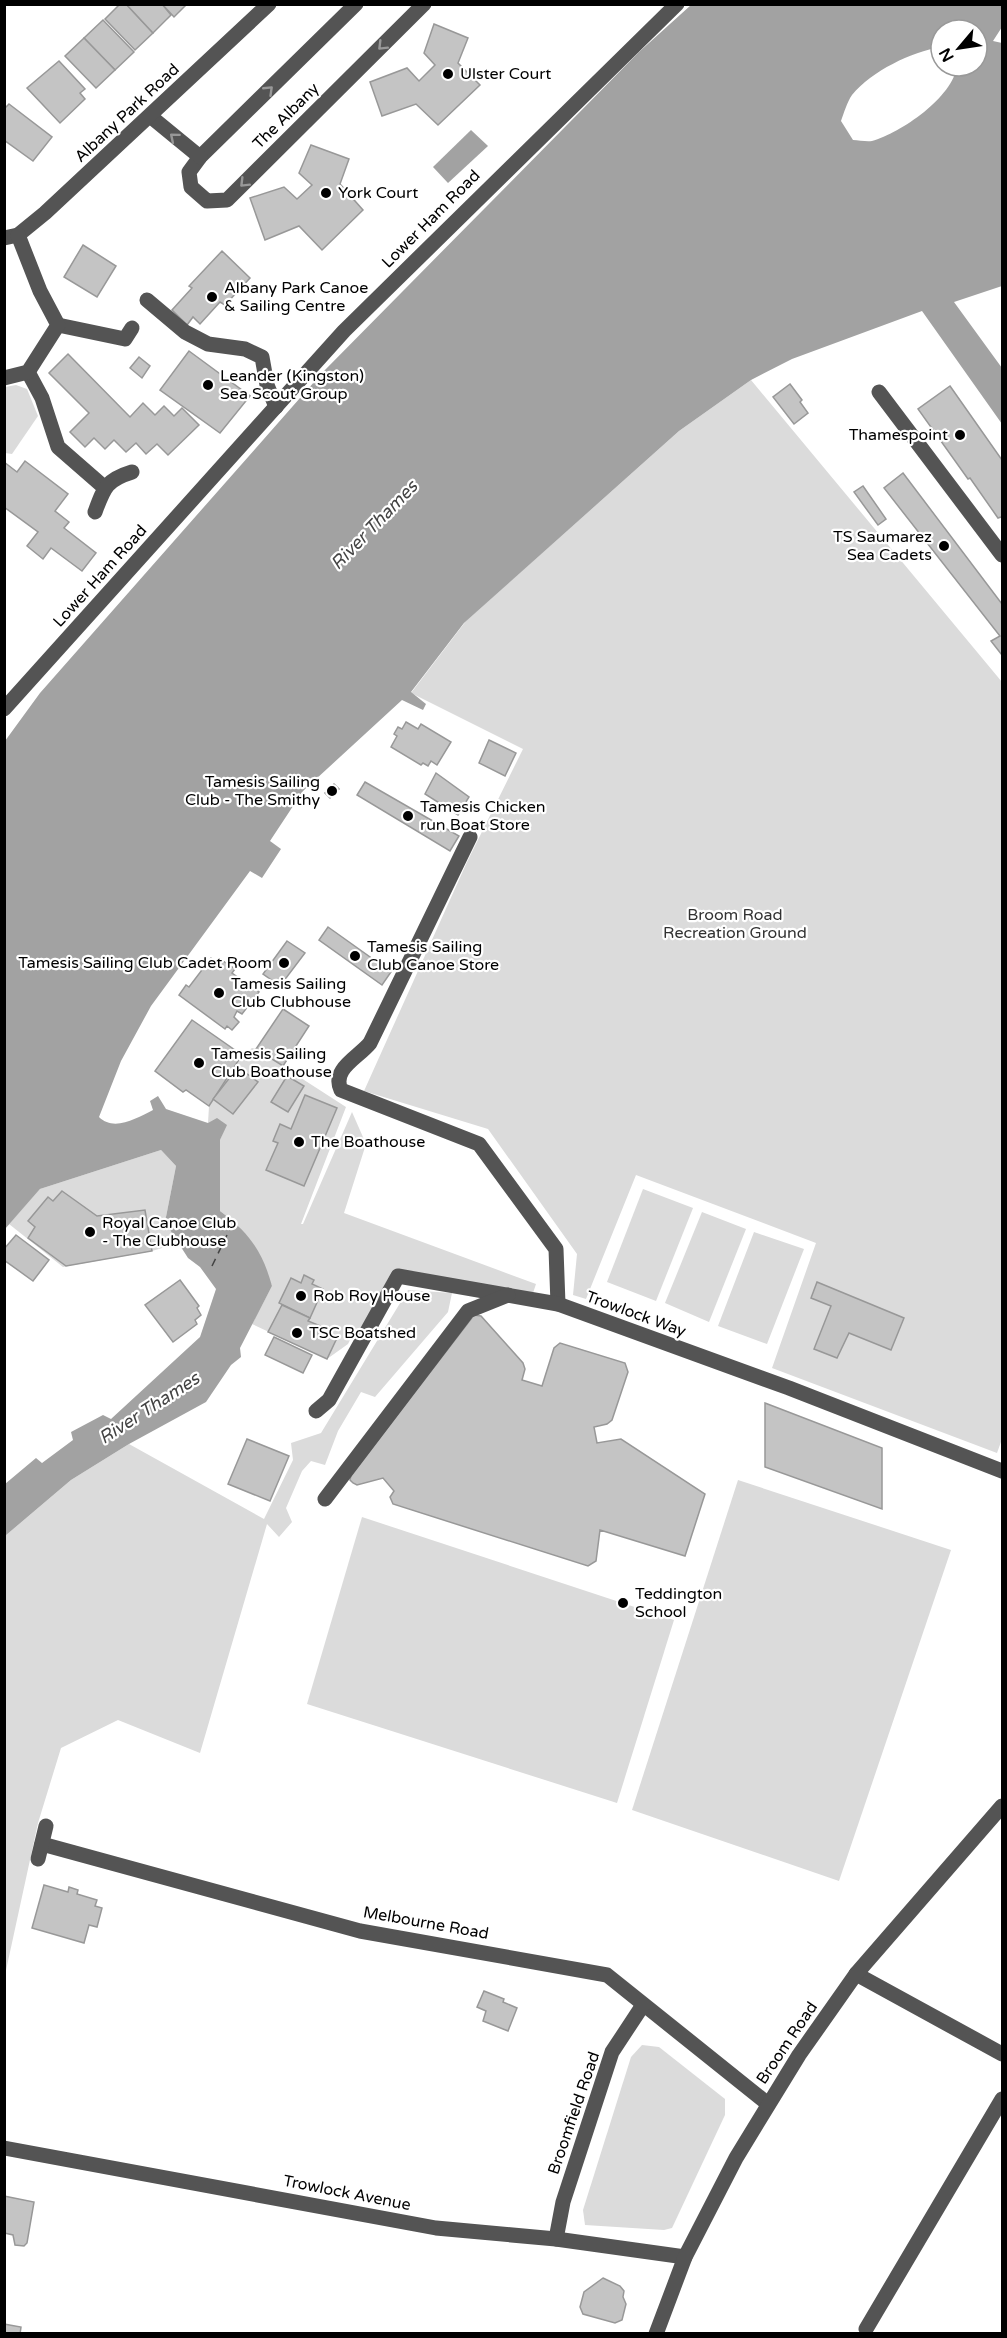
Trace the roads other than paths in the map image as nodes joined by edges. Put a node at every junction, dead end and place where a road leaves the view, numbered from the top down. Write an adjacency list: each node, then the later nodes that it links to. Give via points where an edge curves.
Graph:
1 (356, 4): 6 (street, The Albany, one-way to 1)
2 (424, 4): 6 (street, The Albany, one-way to 6, via 227,200 207,201 191,187 189,172)
3 (676, 4): 14 (street, Lower Ham Road, via 351,324)
4 (268, 5): 5 (street, Albany Park Road)
5 (150, 116): 6 (street, one-way to 5); 7 (street, Albany Park Road, via 45,213)
6 (200, 158)
7 (11, 236): 9 (street)
8 (147, 300): 14 (street, via 185,332 208,344 246,349 262,357 267,386)
9 (58, 325): 10 (street); 11 (street)
10 (131, 336)
11 (28, 372): 12 (street); 16 (street, via 42,398 57,447)
12 (4, 378)
13 (879, 392): 18 (street)
14 (276, 407): 19 (street, Lower Ham Road)
15 (132, 472): 16 (street, via 115,477)
16 (105, 488): 17 (street)
17 (95, 512)
18 (1002, 555)
19 (4, 709)
20 (470, 837): 22 (street, via 370,1043 344,1067 338,1084 341,1090 479,1144 555,1249)
21 (508, 1295): 22 (street, Trowlock Way); 23 (street, Trowlock Way, via 398,1276 329,1400); 25 (street, via 468,1311)
22 (558, 1304): 24 (street, Trowlock Way)
23 (316, 1411)
24 (1002, 1471)
25 (325, 1499)
26 (1002, 1806): 30 (street, Broom Road)
27 (46, 1826): 28 (street)
28 (42, 1844): 29 (street); 31 (street, Melbourne Road, via 360,1931 606,1975)
29 (38, 1859)
30 (855, 1974): 32 (street); 34 (street, Broom Road)
31 (643, 2005): 34 (street, Melbourne Road); 36 (street, Broomfield Road, via 612,2052 562,2202)
32 (1002, 2054)
33 (1002, 2098): 38 (street)
34 (768, 2104): 37 (street, Broom Road)
35 (4, 2148): 36 (street, Trowlock Avenue, via 436,2228)
36 (556, 2239): 37 (street, Trowlock Avenue)
37 (685, 2257): 39 (street, Broom Road)
38 (866, 2329)
39 (656, 2334)

